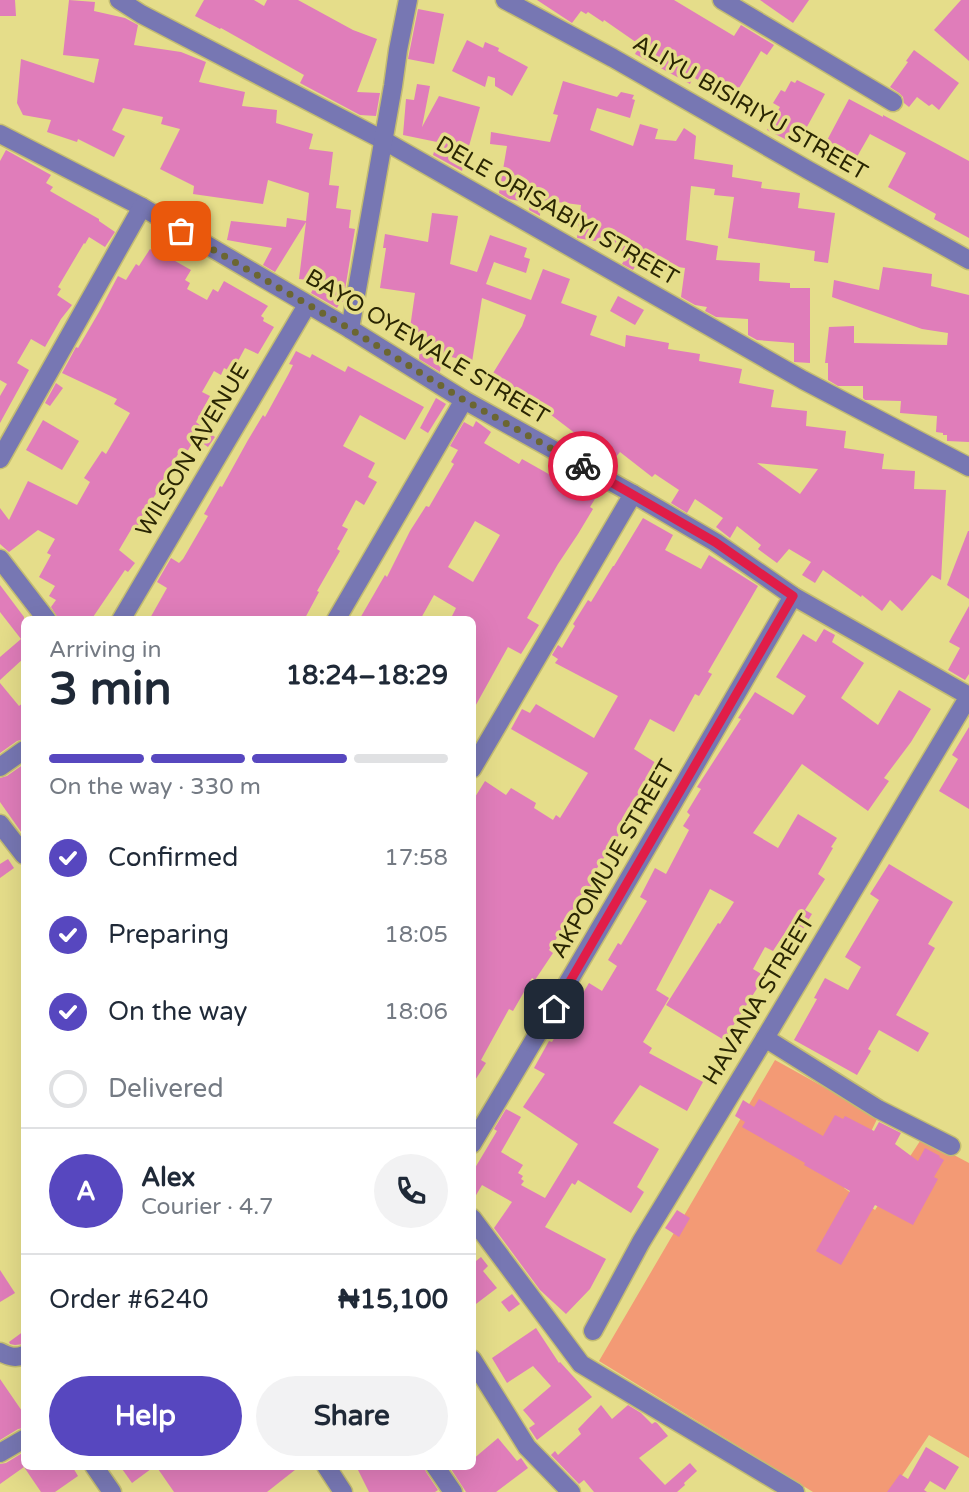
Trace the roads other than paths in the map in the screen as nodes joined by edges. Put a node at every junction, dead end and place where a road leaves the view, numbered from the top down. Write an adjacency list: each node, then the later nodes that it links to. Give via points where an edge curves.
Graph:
1 (119, 0): 7 (street, DELE ORISABIYI STREET)
2 (408, 0): 7 (street)
3 (505, 0): 9 (street, ALIYU BISIRIYU STREET)
4 (722, 0): 5 (street)
5 (893, 102)
6 (0, 134): 8 (street, BAYO OYEWALE STREET)
7 (383, 140): 11 (street); 14 (street, DELE ORISABIYI STREET, via 803,380)
8 (142, 208): 10 (street, BAYO OYEWALE STREET); 13 (street)
9 (969, 260)
10 (307, 305): 11 (street, BAYO OYEWALE STREET); 19 (street, WILSON AVENUE)
11 (350, 329): 12 (street, BAYO OYEWALE STREET)
12 (464, 400): 15 (street, BAYO OYEWALE STREET); 20 (street)
13 (0, 459)
14 (969, 467)
15 (633, 494): 17 (street, BAYO OYEWALE STREET, via 715,542); 23 (street)
16 (0, 559): 18 (street)
17 (793, 596): 21 (street, BAYO OYEWALE STREET); 28 (street, AKPOMUJE STREET)
18 (44, 616)
19 (123, 616)
20 (338, 616)
21 (969, 696): 27 (street, HAVANA STREET)
22 (21, 752): 24 (street)
23 (476, 762)
24 (0, 767)
25 (0, 824): 26 (street)
26 (21, 851)
27 (765, 1038): 29 (street, via 878,1109); 31 (street, HAVANA STREET, via 640,1242)
28 (476, 1137)
29 (951, 1146)
30 (476, 1223): 44 (street, via 581,1364)
31 (593, 1331)
32 (0, 1352): 33 (street)
33 (21, 1356)
34 (476, 1365): 43 (street, via 527,1447)
35 (21, 1441): 36 (street)
36 (0, 1453)
37 (97, 1470): 40 (street)
38 (328, 1470): 41 (street)
39 (438, 1470): 42 (street)
40 (112, 1492)
41 (342, 1492)
42 (453, 1492)
43 (571, 1492)
44 (794, 1492)

